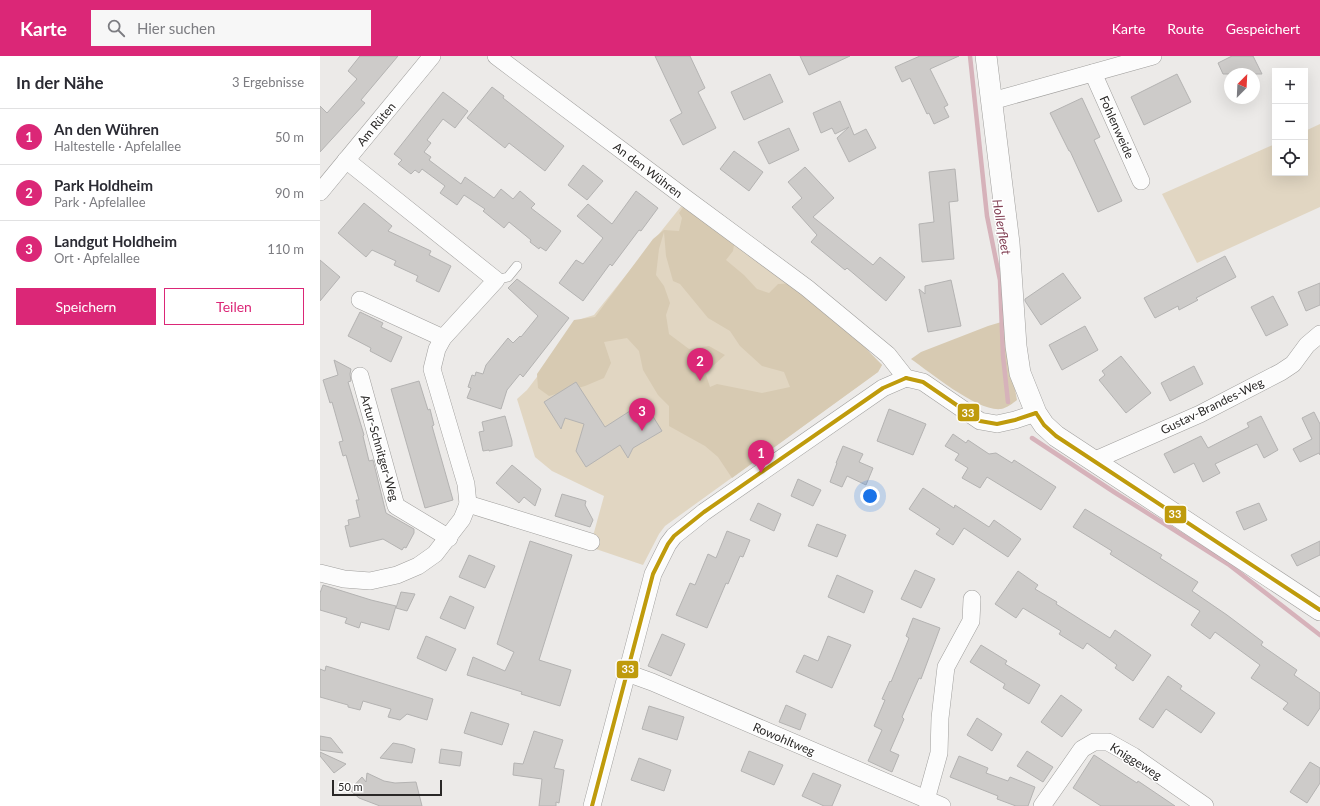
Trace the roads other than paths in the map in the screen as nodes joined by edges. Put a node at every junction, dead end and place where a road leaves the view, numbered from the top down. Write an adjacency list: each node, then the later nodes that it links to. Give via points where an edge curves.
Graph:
1 (432, 56): 7 (street, Am Rüten)
2 (496, 56): 16 (street, An den Wühren, via 807,288 888,355)
3 (986, 56): 6 (street)
4 (1153, 56): 5 (street)
5 (1093, 73): 6 (street); 8 (street, Fohlenweide)
6 (992, 101): 17 (street, via 1009,244 1016,346 1020,373)
7 (346, 160): 9 (street, Am Rüten); 11 (street)
8 (1141, 181)
9 (320, 192)
10 (517, 266): 11 (lane, via 508,277)
11 (496, 280): 14 (street)
12 (360, 300): 14 (street)
13 (1320, 334): 18 (street, Gustav-Brandes-Weg, via 1307,345 1293,364 1281,372 1200,414)
14 (443, 338): 19 (street, via 432,369 466,484)
15 (360, 376): 20 (street, Artur-Schnitger-Weg, via 396,506)
16 (906, 378): 17 (street, via 923,382 980,421 997,424); 25 (street, via 883,388 704,512 674,536 653,574)
17 (1036, 413): 18 (street, via 1056,436)
18 (1093, 461): 24 (street)
19 (468, 504): 20 (street, via 462,519); 21 (street)
20 (449, 538): 22 (street, via 435,554 418,566 397,575 370,581 344,579)
21 (591, 542)
22 (320, 573)
23 (972, 599): 26 (street, via 971,621 946,667)
24 (1320, 610)
25 (627, 673): 26 (street, Rowohltweg); 27 (street)
26 (934, 803)
27 (592, 806)
28 (1042, 806): 29 (street, Kniggeweg, via 1082,749 1094,742 1108,742 1133,756)
29 (1205, 806)

